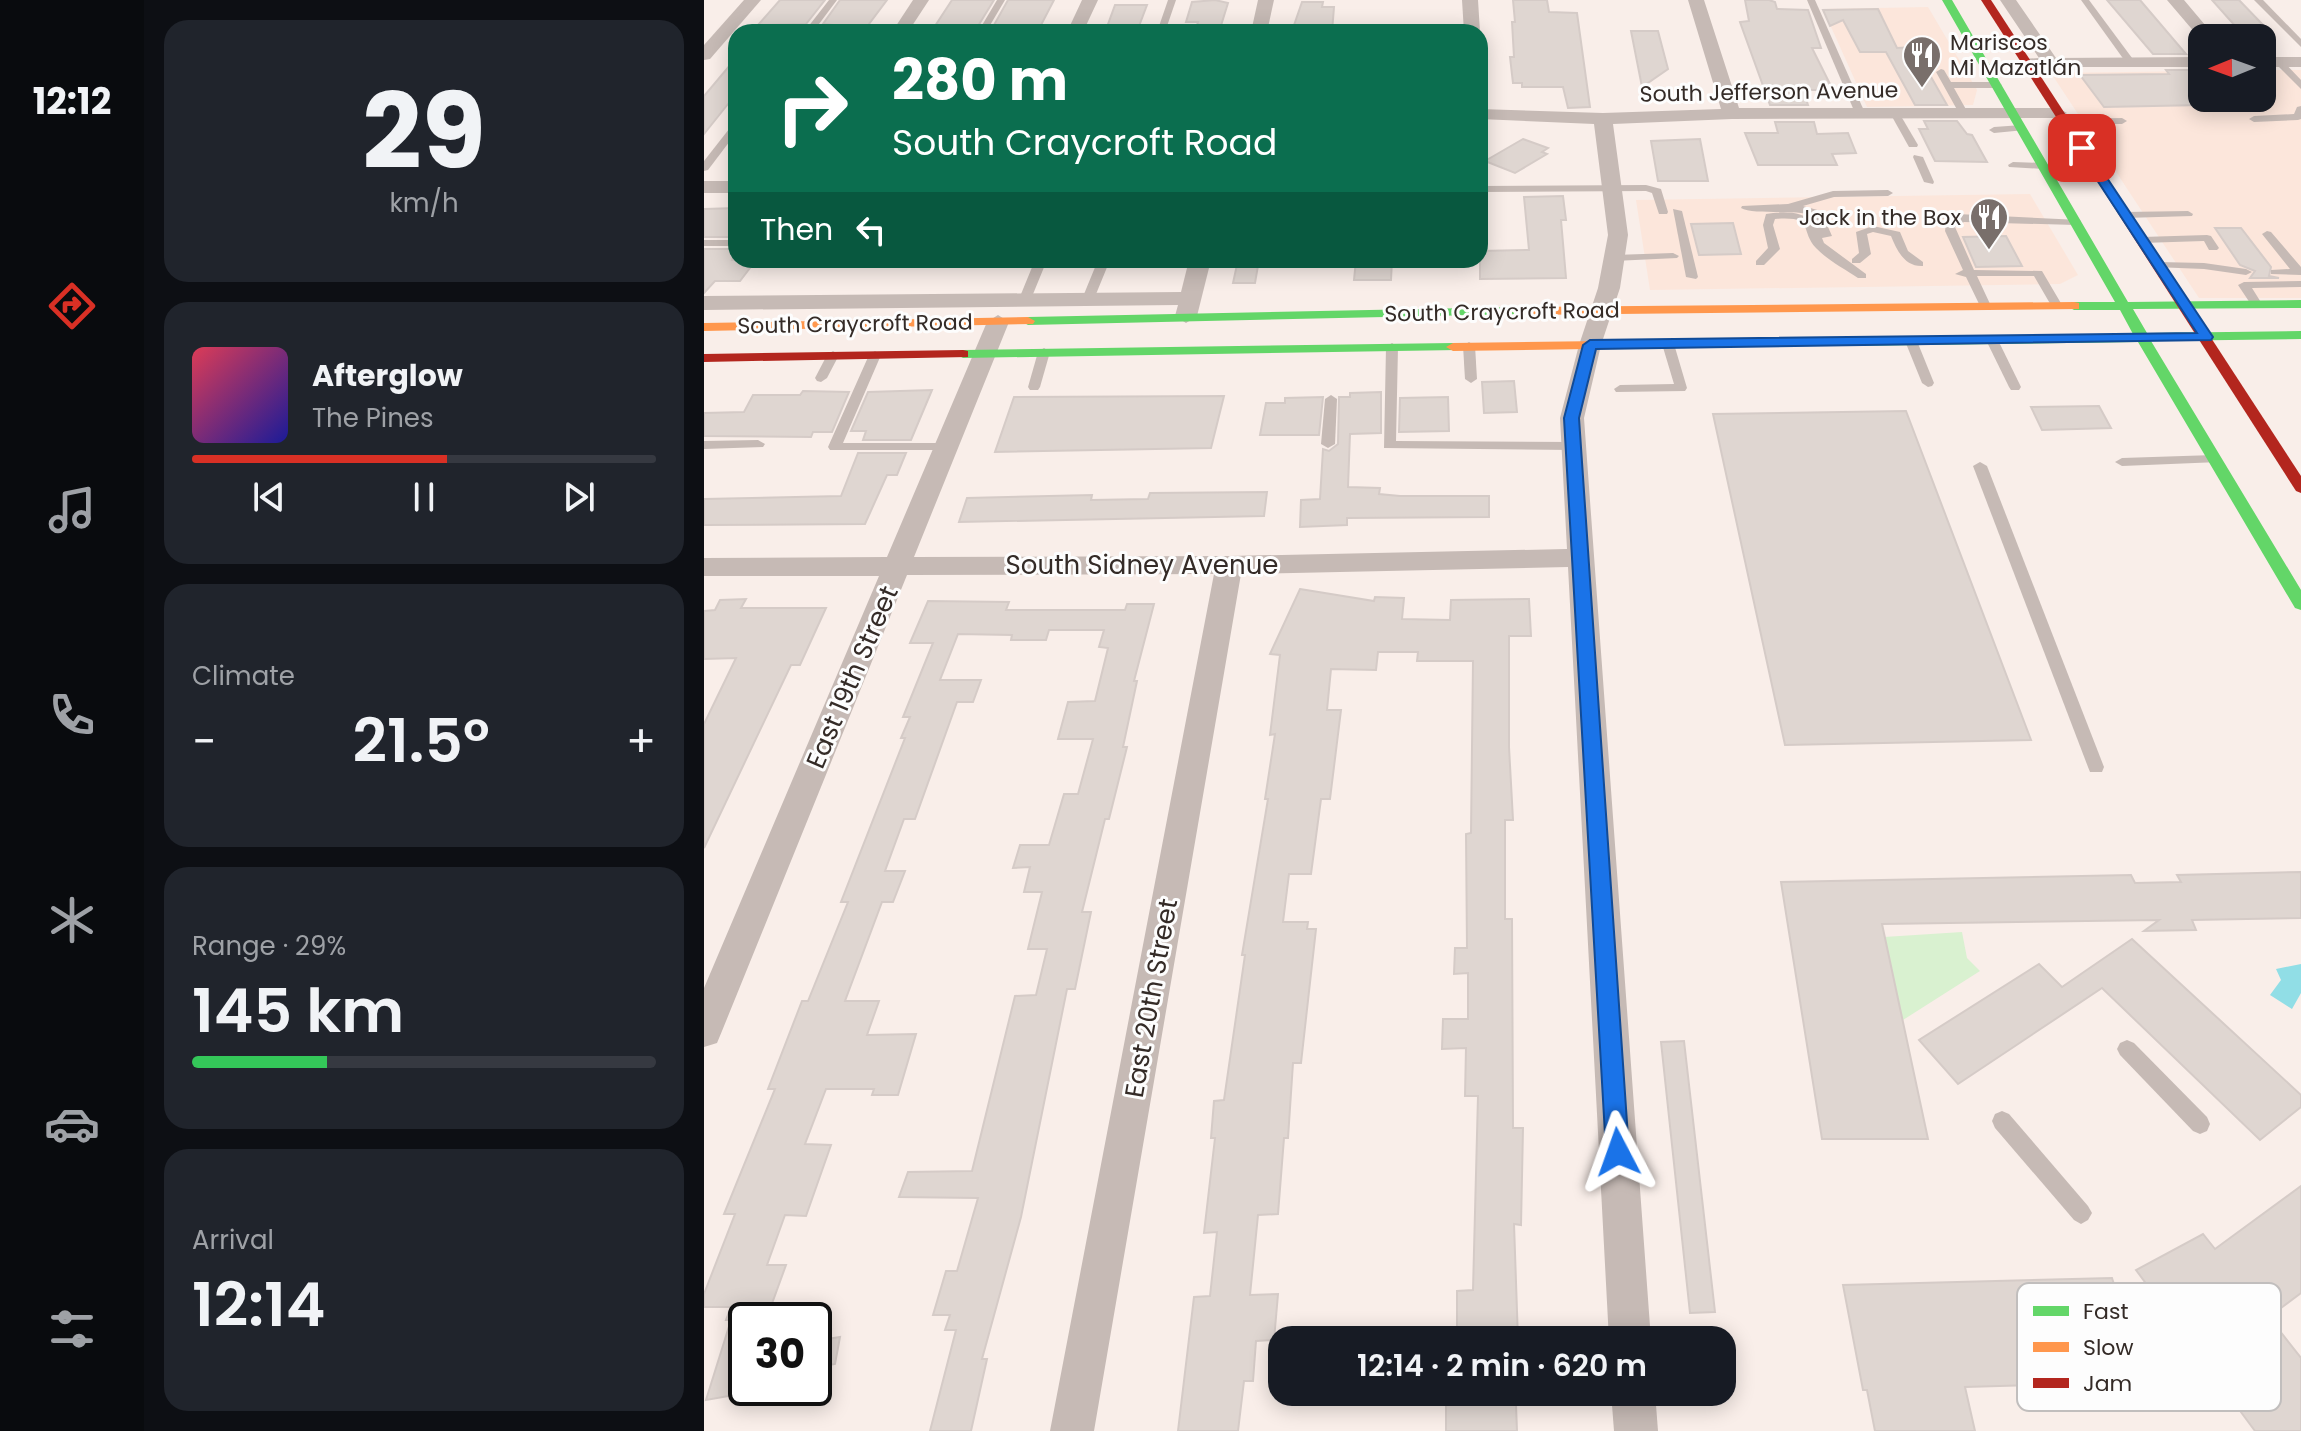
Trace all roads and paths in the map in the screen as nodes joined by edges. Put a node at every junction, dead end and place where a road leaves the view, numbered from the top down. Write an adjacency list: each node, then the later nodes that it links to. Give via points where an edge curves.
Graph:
1 (753, 0): 17 (street)
2 (833, 0): 18 (lane)
3 (921, 0): 19 (street)
4 (1001, 0): 20 (lane)
5 (1090, 0): 21 (street)
6 (1172, 0): 22 (lane)
7 (1266, 0): 23 (street)
8 (1470, 0): 24 (street)
9 (1696, 0): 45 (street)
10 (1811, 0): 41 (lane)
11 (1947, 0): 38 (main road)
12 (1986, 0): 33 (main road)
13 (2008, 0): 34 (street)
14 (2085, 0): 29 (lane)
15 (2175, 0): 25 (street)
16 (2258, 0): 27 (lane)
17 (732, 24)
18 (814, 24)
19 (905, 24)
20 (987, 24)
21 (1079, 24)
22 (1164, 24)
23 (1261, 24)
24 (1472, 24)
25 (2196, 24)
26 (728, 28): 28 (street)
27 (2301, 44)
28 (704, 55)
29 (2130, 62): 30 (street); 34 (street)
30 (2188, 62)
31 (2276, 62): 32 (street)
32 (2301, 62)
33 (2027, 63): 34 (street); 46 (main road)
34 (2051, 63)
35 (2276, 67): 39 (lane)
36 (1941, 72): 37 (lane)
37 (1948, 85): 38 (lane); 43 (lane)
38 (1997, 85): 48 (main road)
39 (2301, 86)
40 (2300, 109): 50 (lane, via 2298,117 2260,119)
41 (1860, 113): 42 (street, South Jefferson Avenue); 45 (street, South Jefferson Avenue)
42 (1895, 113): 43 (street, South Jefferson Avenue); 53 (lane)
43 (1963, 113): 48 (street, South Jefferson Avenue)
44 (1488, 114): 47 (street, South Jefferson Avenue)
45 (1732, 114): 47 (street, South Jefferson Avenue)
46 (2062, 118): 48 (street, South Jefferson Avenue); 49 (lane); 69 (main road)
47 (1603, 119): 62 (street)
48 (2018, 120): 51 (lane); 56 (main road)
49 (2122, 121)
50 (2301, 126)
51 (1994, 130)
52 (728, 136): 57 (lane)
53 (1913, 145)
54 (1918, 157): 58 (lane)
55 (2013, 165): 56 (lane)
56 (2044, 166): 72 (main road)
57 (704, 168)
58 (1929, 182)
59 (704, 187): 60 (street)
60 (728, 187)
61 (1488, 189): 62 (lane)
62 (1612, 189): 67 (lane, via 1657,191); 81 (street, via 1618,235)
63 (1888, 193): 64 (lane, via 1833,194)
64 (1789, 207): 65 (lane); 80 (lane, via 1817,213)
65 (1746, 208)
66 (1677, 211): 96 (lane)
67 (1663, 212)
68 (2188, 214): 69 (lane)
69 (2125, 215): 75 (main road)
70 (1937, 216): 71 (lane)
71 (2011, 220): 72 (lane); 93 (lane, via 1962,219 1950,226)
72 (2076, 222): 105 (main road)
73 (2267, 234): 95 (lane)
74 (2178, 239): 75 (lane); 78 (lane, via 2207,238); 87 (lane)
75 (2142, 240): 86 (main road)
76 (704, 243): 77 (lane)
77 (728, 243)
78 (2213, 248)
79 (1673, 256): 81 (lane)
80 (1834, 256): 84 (lane, via 1819,245 1803,218 1770,216 1774,249); 94 (lane)
81 (1614, 258): 108 (street)
82 (2222, 259): 91 (lane)
83 (1856, 261): 85 (lane, via 1865,254 1861,232 1873,229 1896,234 1903,253)
84 (1760, 263)
85 (1919, 264)
86 (2158, 265): 87 (lane); 101 (main road)
87 (2196, 266): 91 (lane)
88 (1038, 268): 98 (lane)
89 (1101, 268): 99 (lane)
90 (1198, 268): 107 (street)
91 (2231, 271): 97 (lane)
92 (2275, 272): 95 (lane)
93 (1966, 274): 104 (lane, via 2038,273); 106 (lane)
94 (1862, 276)
95 (2300, 276): 97 (lane)
96 (1692, 277)
97 (2245, 279): 102 (lane)
98 (1025, 299): 99 (street, South Craycroft Road); 100 (street, South Craycroft Road)
99 (1088, 299): 107 (street, South Craycroft Road)
100 (704, 303)
101 (2184, 304): 102 (main road, South Craycroft Road); 105 (main road, South Craycroft Road); 112 (main road)
102 (2256, 304): 103 (main road, South Craycroft Road)
103 (2301, 304)
104 (2056, 305): 105 (main road, South Craycroft Road); 106 (main road, South Craycroft Road)
105 (2124, 305): 113 (main road)
106 (1985, 306): 108 (main road, South Craycroft Road)
107 (1187, 308): 108 (main road, South Craycroft Road); 109 (main road, South Craycroft Road)
108 (1603, 309): 117 (street)
109 (998, 322): 110 (main road, South Craycroft Road); 121 (street, East 19th Street)
110 (704, 327)
111 (2301, 335): 112 (main road, South Craycroft Road)
112 (2206, 337): 113 (main road, South Craycroft Road); 140 (main road)
113 (2142, 338): 114 (main road, South Craycroft Road); 137 (main road)
114 (1992, 340): 115 (main road, South Craycroft Road); 129 (lane)
115 (1911, 341): 116 (main road, South Craycroft Road); 127 (lane)
116 (1668, 344): 117 (main road, South Craycroft Road); 130 (lane, via 1681,388)
117 (1590, 345): 118 (main road, South Craycroft Road); 135 (street, via 1572,418)
118 (1469, 346): 119 (main road, South Craycroft Road); 126 (lane)
119 (1392, 347): 120 (main road, South Craycroft Road); 135 (lane, via 1389,445)
120 (1044, 352): 121 (main road, South Craycroft Road); 128 (lane)
121 (984, 353): 123 (main road, South Craycroft Road); 136 (street, East 19th Street)
122 (833, 355): 123 (main road, South Craycroft Road); 124 (main road, South Craycroft Road); 125 (lane)
123 (875, 355): 136 (lane, via 835,447)
124 (704, 358)
125 (821, 378)
126 (1471, 379)
127 (1928, 383)
128 (1034, 387)
129 (2015, 387)
130 (1620, 389)
131 (1331, 399): 133 (lane)
132 (758, 444): 134 (lane)
133 (1328, 444)
134 (704, 445)
135 (1573, 446): 141 (street)
136 (945, 447): 144 (street, East 19th Street)
137 (2214, 459): 138 (lane); 145 (main road)
138 (2122, 462)
139 (1980, 466): 146 (lane)
140 (2301, 488)
141 (1580, 558): 142 (street, South Sidney Avenue); 152 (street)
142 (1229, 565): 144 (street, South Sidney Avenue); 154 (street, East 20th Street)
143 (704, 567): 144 (street, South Sidney Avenue)
144 (898, 567): 147 (street, East 19th Street)
145 (2301, 604)
146 (2096, 767)
147 (704, 1031)
148 (2127, 1049): 150 (lane)
149 (2002, 1121): 151 (lane)
150 (2200, 1124)
151 (2081, 1213)
152 (1629, 1326)
153 (1634, 1406): 155 (street)
154 (1072, 1431)
155 (1636, 1431)

